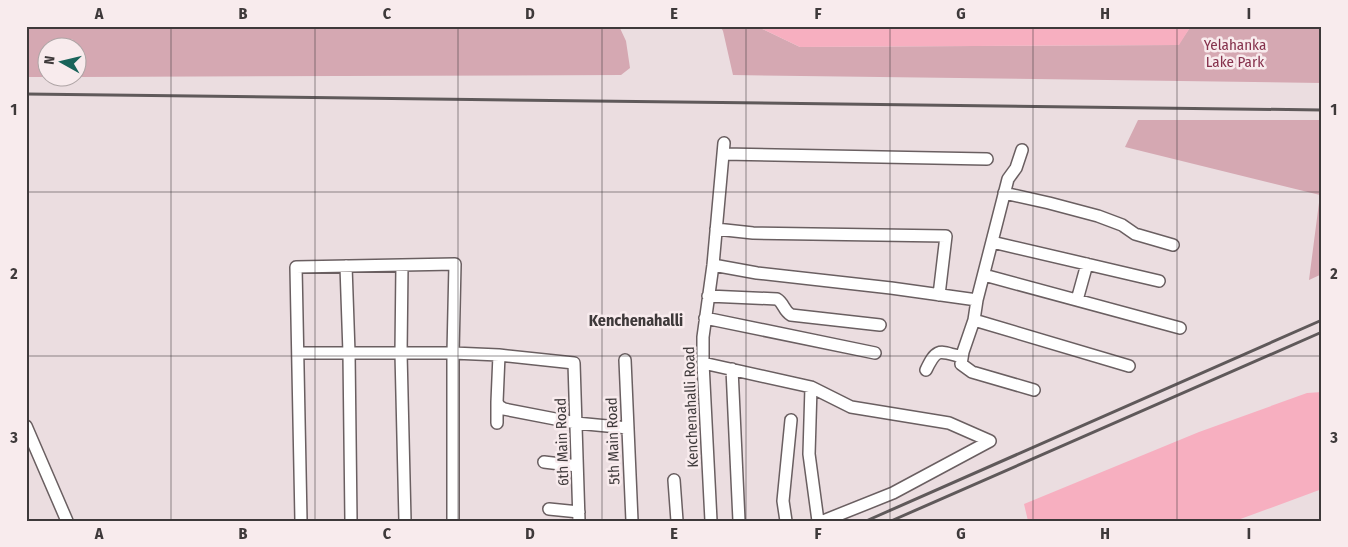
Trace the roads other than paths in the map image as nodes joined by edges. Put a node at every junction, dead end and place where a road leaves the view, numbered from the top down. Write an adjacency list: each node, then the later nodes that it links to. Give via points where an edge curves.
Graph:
1 (1022, 150): 3 (street)
2 (987, 160): 4 (street, Kenchenahalli Road, via 723,149)
3 (1004, 193): 5 (street); 6 (street, via 1098,216 1136,234)
4 (716, 229): 7 (street, Kenchenahalli Road); 13 (street, via 754,233 946,236)
5 (992, 242): 8 (street); 11 (street)
6 (1173, 245)
7 (712, 264): 13 (street, via 757,273); 14 (street, Kenchenahalli Road)
8 (1087, 264): 12 (street); 16 (street)
9 (402, 265): 10 (street); 23 (street); 24 (street, via 455,264)
10 (346, 266): 21 (street, via 296,267); 22 (street)
11 (984, 275): 15 (street); 16 (street)
12 (1159, 281)
13 (939, 294): 15 (street)
14 (708, 296): 17 (street, Kenchenahalli Road); 19 (street, via 777,299 791,314)
15 (977, 300): 18 (street)
16 (1077, 300): 20 (street)
17 (705, 318): 25 (street); 29 (street, Kenchenahalli Road)
18 (974, 320): 27 (street); 30 (street)
19 (880, 325)
20 (1180, 328)
21 (298, 353): 22 (street); 47 (street)
22 (349, 353): 23 (street); 48 (street)
23 (401, 353): 24 (street); 49 (street)
24 (453, 353): 26 (street); 50 (street)
25 (876, 353)
26 (499, 355): 35 (street); 38 (street, 6th Main Road, via 574,363)
27 (962, 357): 32 (street, via 936,353); 34 (street, via 961,364 972,372)
28 (625, 360): 40 (street, 5th Main Road)
29 (702, 363): 31 (street); 53 (street, Kenchenahalli Road)
30 (1129, 366)
31 (732, 369): 33 (street); 54 (street)
32 (926, 370)
33 (811, 387): 56 (street, via 809,454); 57 (street, via 851,407 949,423 990,441 893,493)
34 (1034, 390)
35 (497, 402): 37 (street); 38 (street, via 504,409)
36 (791, 420): 55 (street, via 783,501)
37 (497, 423)
38 (576, 423): 40 (street); 42 (street, 6th Main Road)
39 (26, 426): 46 (street)
40 (628, 428): 51 (street, 5th Main Road)
41 (544, 462): 42 (street)
42 (577, 466): 45 (street, 6th Main Road)
43 (674, 480): 52 (street)
44 (548, 509): 45 (street)
45 (579, 516)
46 (67, 521)
47 (301, 521)
48 (351, 521)
49 (405, 521)
50 (453, 521)
51 (632, 521)
52 (677, 521)
53 (711, 521)
54 (739, 521)
55 (786, 521)
56 (818, 521)
57 (823, 521)

